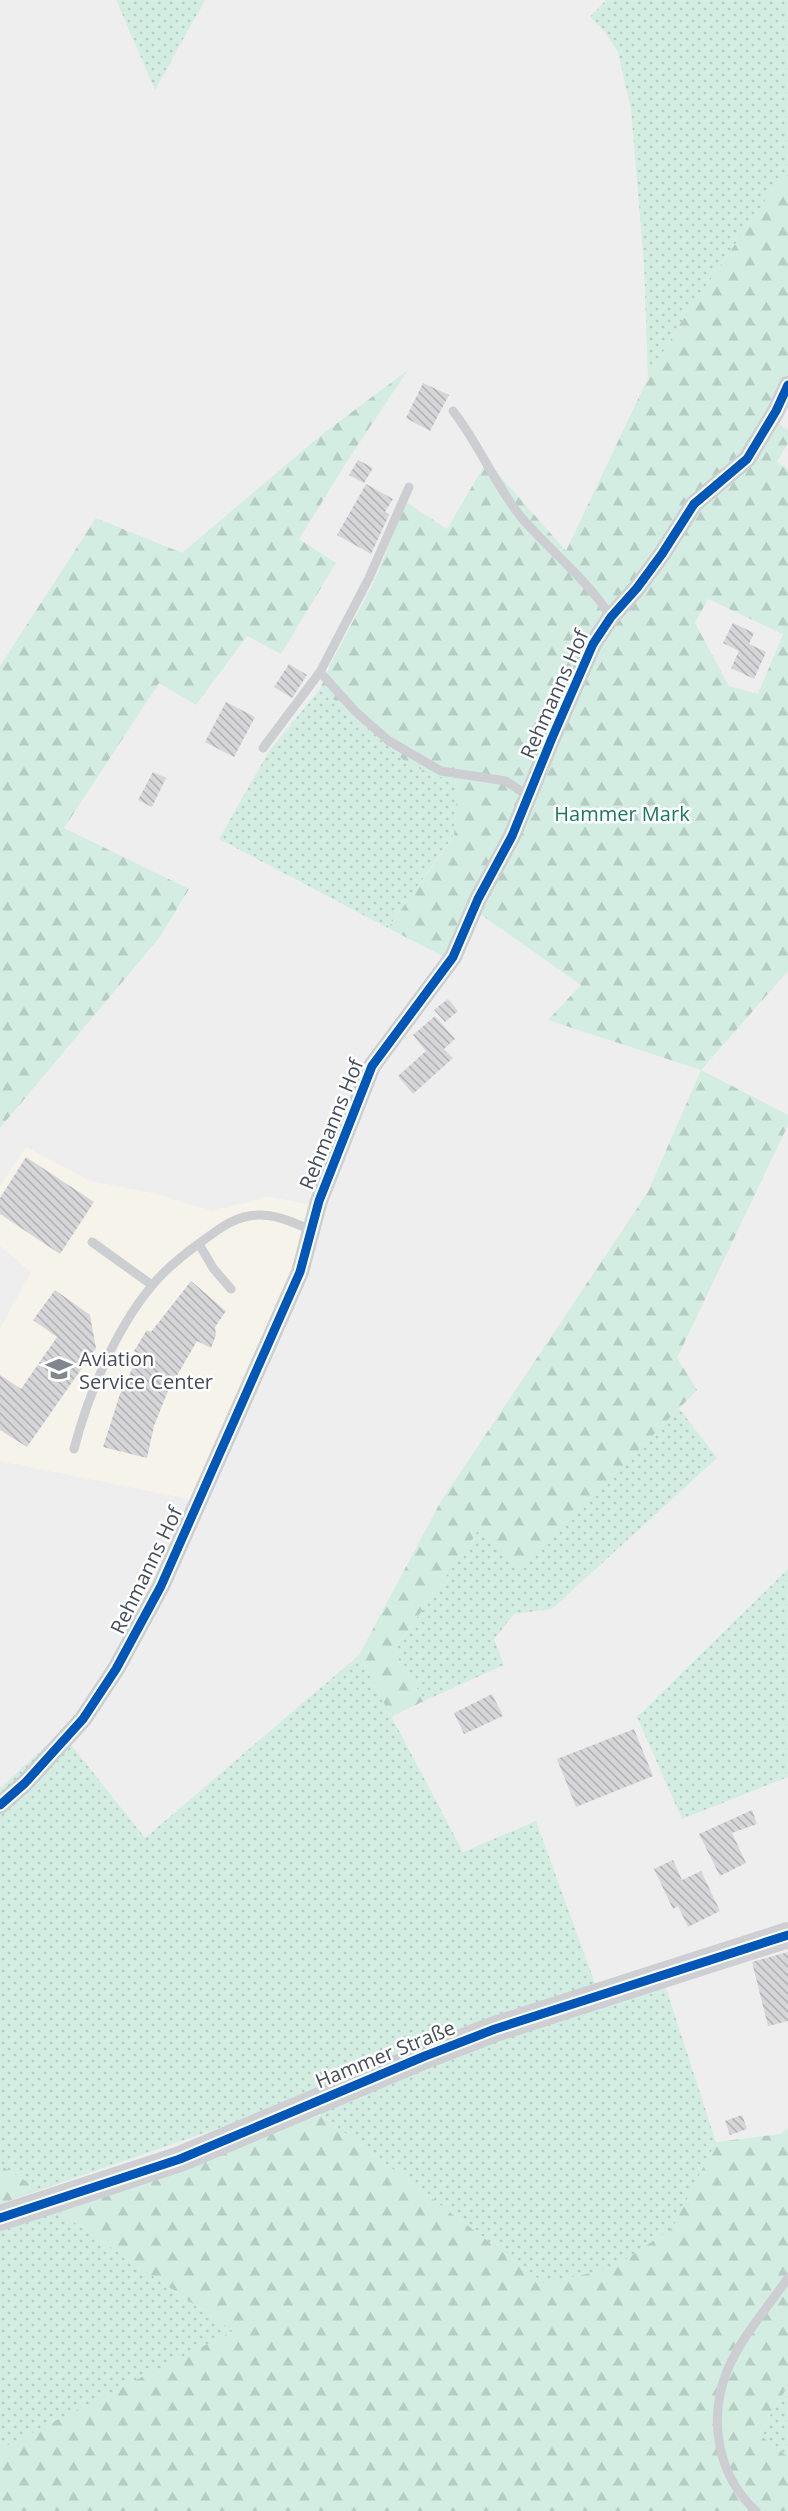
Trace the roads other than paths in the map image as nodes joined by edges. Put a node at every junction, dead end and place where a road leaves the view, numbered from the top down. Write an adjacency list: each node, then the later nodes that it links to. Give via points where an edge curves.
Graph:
1 (788, 385): 4 (street, Rehmanns Hof, via 747,459 694,504 649,571)
2 (453, 411): 4 (lane, via 520,515 574,570)
3 (409, 488): 5 (lane, via 369,578)
4 (611, 617): 7 (street, Rehmanns Hof, via 593,644)
5 (320, 672): 6 (lane); 7 (lane, via 389,741 441,771 506,781)
6 (263, 748)
7 (528, 796): 8 (street, Rehmanns Hof, via 513,836 478,899 453,957 372,1066)
8 (311, 1230): 10 (lane, via 272,1216 250,1215 224,1225); 14 (street, Rehmanns Hof, via 300,1272 201,1500 139,1627 83,1719)
9 (92, 1242): 11 (lane)
10 (199, 1244): 11 (lane); 12 (lane)
11 (152, 1285): 13 (lane, via 108,1356 82,1416)
12 (231, 1289)
13 (74, 1449)
14 (0, 1805)
15 (788, 1935): 16 (main road, Hammer Straße, via 495,2029 180,2158)
16 (0, 2218)
17 (788, 2278): 18 (lane, via 727,2370 718,2409 717,2438 729,2477)
18 (756, 2511)

